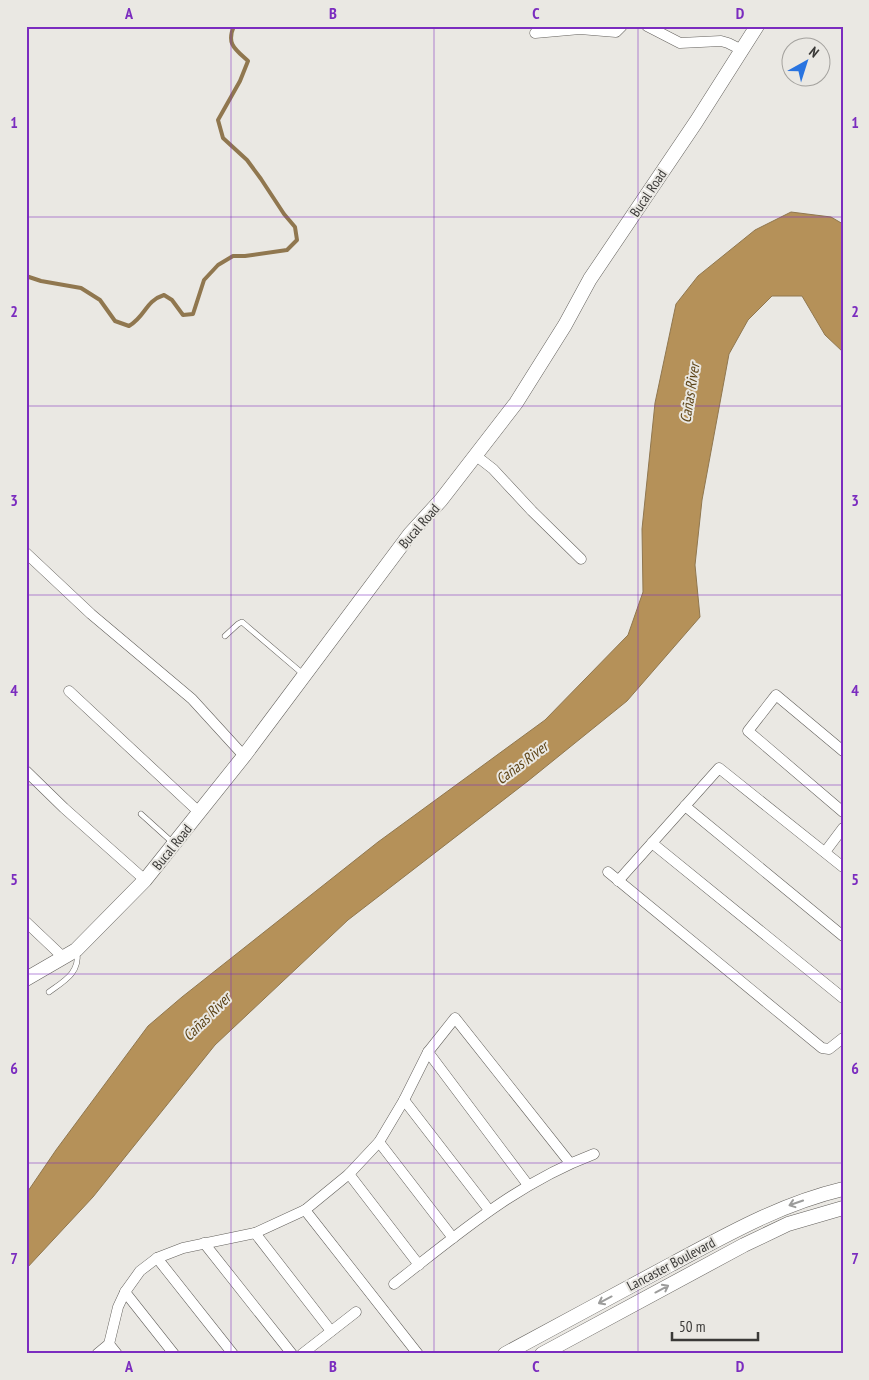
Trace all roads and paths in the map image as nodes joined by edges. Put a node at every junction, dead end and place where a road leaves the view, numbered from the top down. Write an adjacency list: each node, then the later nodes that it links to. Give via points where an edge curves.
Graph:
1 (622, 26): 4 (street, via 616,32 580,29)
2 (647, 26): 5 (street, via 680,43 721,41)
3 (758, 26): 5 (street, Bucal Road)
4 (535, 33)
5 (742, 50): 6 (street, Bucal Road, via 590,279 516,403)
6 (475, 455): 8 (street); 10 (street, Bucal Road, via 410,534)
7 (26, 553): 13 (street, via 91,614 192,699)
8 (582, 559)
9 (225, 636): 10 (lane, via 242,622)
10 (304, 675): 13 (street, Bucal Road)
11 (69, 691): 16 (street)
12 (843, 751): 17 (street, via 776,695 748,731)
13 (244, 756): 16 (street, Bucal Road)
14 (26, 771): 25 (street)
15 (685, 806): 20 (street); 22 (street, via 719,768); 28 (street)
16 (200, 812): 21 (street, Bucal Road)
17 (843, 812)
18 (141, 814): 21 (lane)
19 (843, 828): 22 (street)
20 (652, 843): 26 (street); 32 (street)
21 (174, 844): 25 (street, Bucal Road)
22 (825, 852): 23 (street)
23 (843, 867)
24 (608, 872): 26 (street)
25 (145, 880): 29 (street, Bucal Road)
26 (618, 881): 33 (street, via 822,1048 829,1049)
27 (26, 922): 29 (street)
28 (843, 936)
29 (70, 954): 30 (street, Bucal Road); 31 (lane, via 78,961 73,971)
30 (26, 979)
31 (49, 992)
32 (843, 998)
33 (843, 1038)
34 (428, 1052): 35 (street); 38 (street, via 455,1018); 40 (street)
35 (404, 1100): 36 (street); 44 (street)
36 (379, 1142): 39 (street); 46 (street)
37 (594, 1154): 38 (street)
38 (570, 1163): 40 (street)
39 (349, 1174): 43 (street); 49 (street)
40 (528, 1185): 44 (street)
41 (843, 1189): 62 (street, Lancaster Boulevard, one-way to 62, via 782,1208 737,1229)
42 (843, 1208): 63 (street, Lancaster Boulevard, one-way to 42, via 788,1224)
43 (305, 1210): 45 (street); 61 (street)
44 (489, 1210): 46 (street)
45 (255, 1234): 47 (street); 53 (street)
46 (453, 1238): 49 (street)
47 (204, 1243): 48 (street); 59 (street)
48 (157, 1258): 51 (street, via 140,1271); 58 (street)
49 (419, 1265): 50 (street)
50 (394, 1284)
51 (125, 1292): 54 (street, via 118,1307); 57 (street)
52 (356, 1312): 53 (street)
53 (331, 1331): 60 (street)
54 (110, 1344): 55 (street); 56 (street)
55 (97, 1354)
56 (117, 1354)
57 (174, 1354)
58 (233, 1354)
59 (292, 1354)
60 (302, 1354)
61 (418, 1354)
62 (506, 1354)
63 (542, 1354)

